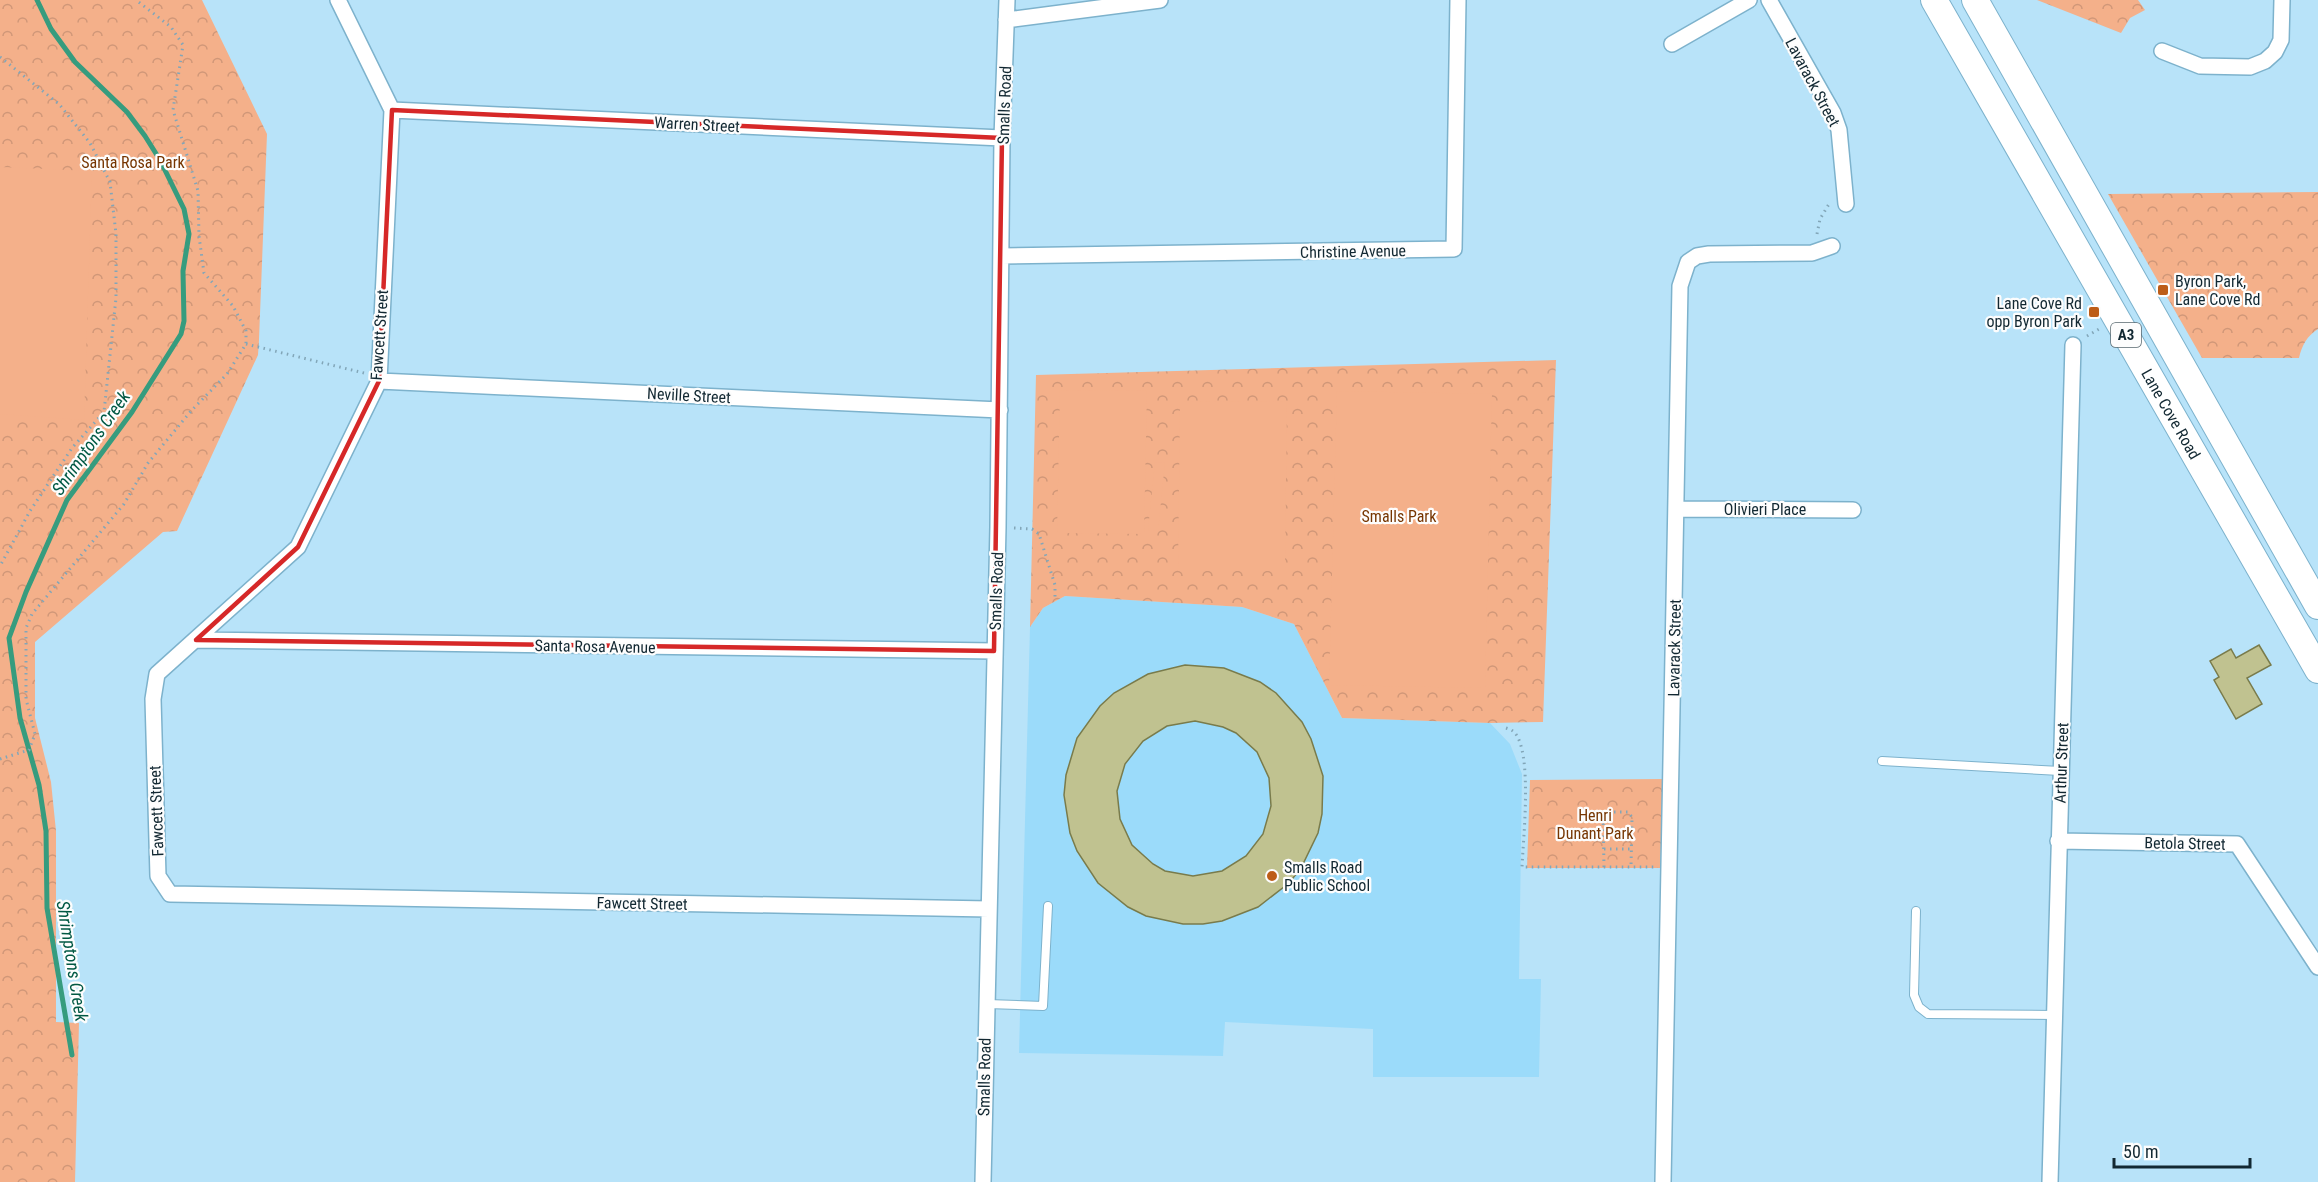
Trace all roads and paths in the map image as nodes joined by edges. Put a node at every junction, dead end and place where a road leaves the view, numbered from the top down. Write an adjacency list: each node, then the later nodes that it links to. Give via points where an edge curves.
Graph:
1 (136, 0): 22 (path, via 171,27 183,45 173,110 198,190 204,273 233,306 246,331)
2 (338, 0): 15 (street, Fawcett Street)
3 (1007, 0): 11 (street, Smalls Road)
4 (1160, 0): 11 (street)
5 (1458, 0): 21 (street, Christine Avenue, via 1454,249)
6 (1749, 0): 12 (street)
7 (1769, 0): 17 (street, Lavarack Street, via 1833,113 1839,130)
8 (1934, 0): 34 (highway, Lane Cove Road / A3)
9 (1975, 0): 31 (highway, Lane Cove Road / A3)
10 (2282, 0): 13 (street, via 2281,40 2275,52 2258,64 2200,66)
11 (1006, 20): 16 (street, Smalls Road)
12 (1672, 44)
13 (2162, 51)
14 (0, 57): 29 (path, via 59,104 90,143 110,182 116,234 116,298 104,412 72,448)
15 (392, 110): 16 (street, Warren Street); 24 (street, Fawcett Street)
16 (1002, 138): 21 (street, Smalls Road)
17 (1844, 185): 18 (street, Lavarack Street); 20 (path, via 1820,219)
18 (1846, 204)
19 (1832, 246): 20 (street, Lavarack Street)
20 (1812, 253): 26 (street, Lavarack Street, via 1709,254 1688,262 1680,286)
21 (1002, 256): 25 (street, Smalls Road)
22 (246, 344): 24 (path); 36 (path, via 227,375 148,463 124,504 32,614 26,628 26,699 36,734 29,750)
23 (2073, 345): 38 (street, Arthur Street)
24 (379, 379): 25 (street, Neville Street); 32 (street, Fawcett Street, via 298,547)
25 (1000, 410): 28 (street, Smalls Road)
26 (1676, 509): 27 (street, Olivieri Place); 44 (street, Lavarack Street)
27 (1853, 510)
28 (998, 527): 30 (path, via 1032,529 1039,534 1055,585); 33 (street, Smalls Road)
29 (0, 566)
30 (1055, 600)
31 (2318, 606)
32 (196, 640): 33 (street, Santa Rosa Avenue); 46 (street, Fawcett Street, via 157,674 153,699 158,876 171,894)
33 (994, 651): 46 (street, Smalls Road)
34 (2318, 670)
35 (1506, 728): 42 (path, via 1515,732 1526,770 1522,867)
36 (0, 759)
37 (1882, 761): 38 (lane)
38 (2060, 771): 39 (street, Arthur Street)
39 (2058, 841): 48 (street, Betola Street, via 2237,844); 50 (street, Arthur Street)
40 (1604, 849): 41 (path); 41 (path, via 1603,812 1628,812); 42 (path)
41 (1631, 849): 43 (path)
42 (1604, 867): 43 (path)
43 (1631, 867): 44 (path)
44 (1671, 867): 52 (street, Lavarack Street)
45 (1047, 906): 49 (lane, via 1043,1006)
46 (989, 909): 49 (street, Smalls Road)
47 (1916, 910): 50 (lane, via 1914,994 1919,1007 1928,1014)
48 (2318, 967)
49 (986, 1004): 51 (street, Smalls Road)
50 (2055, 1015): 53 (street, Arthur Street)
51 (983, 1182)
52 (1663, 1182)
53 (2050, 1182)

